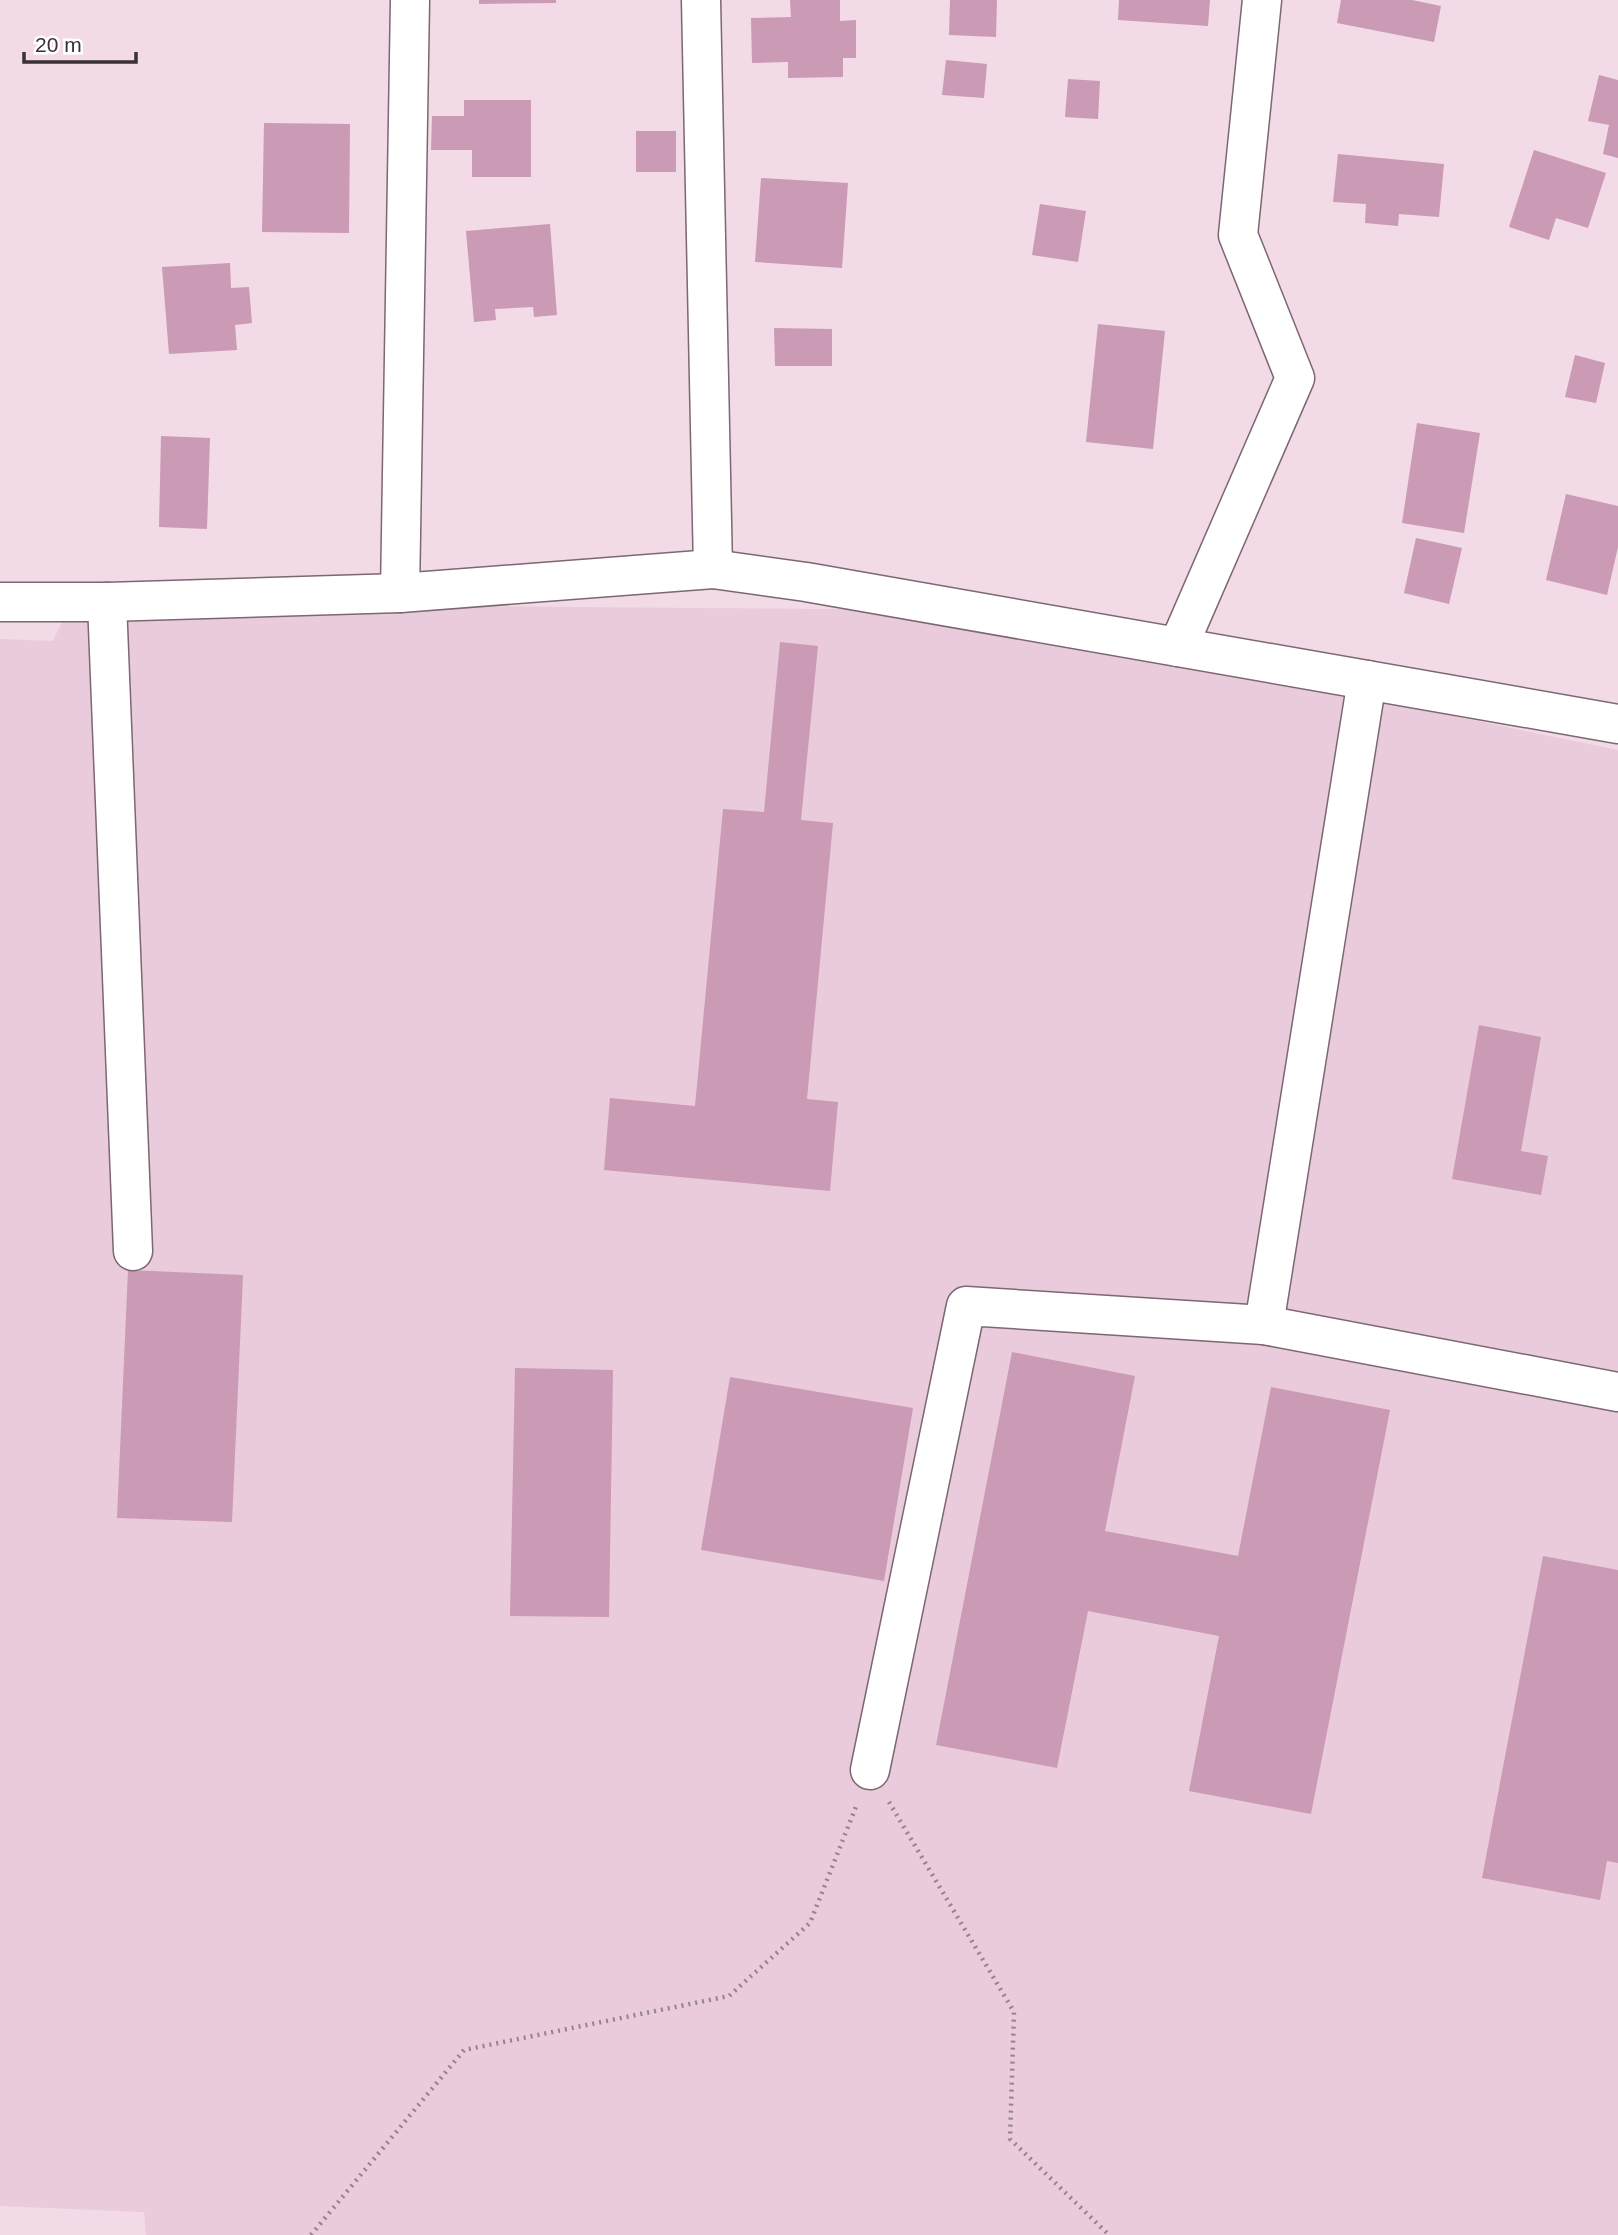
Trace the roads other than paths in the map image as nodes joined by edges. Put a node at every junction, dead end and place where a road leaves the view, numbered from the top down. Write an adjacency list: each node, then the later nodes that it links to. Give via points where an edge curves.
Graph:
1 (410, 0): 5 (street)
2 (701, 0): 4 (street)
3 (1262, 0): 8 (street, via 1238,235 1295,378)
4 (712, 569): 5 (street); 8 (street)
5 (400, 593): 7 (street)
6 (0, 602): 7 (street)
7 (107, 602): 11 (street)
8 (1178, 647): 9 (street)
9 (1367, 680): 10 (street); 12 (street)
10 (1618, 724)
11 (133, 1251)
12 (1264, 1325): 13 (street); 14 (street, via 966,1306)
13 (1618, 1392)
14 (870, 1770)

